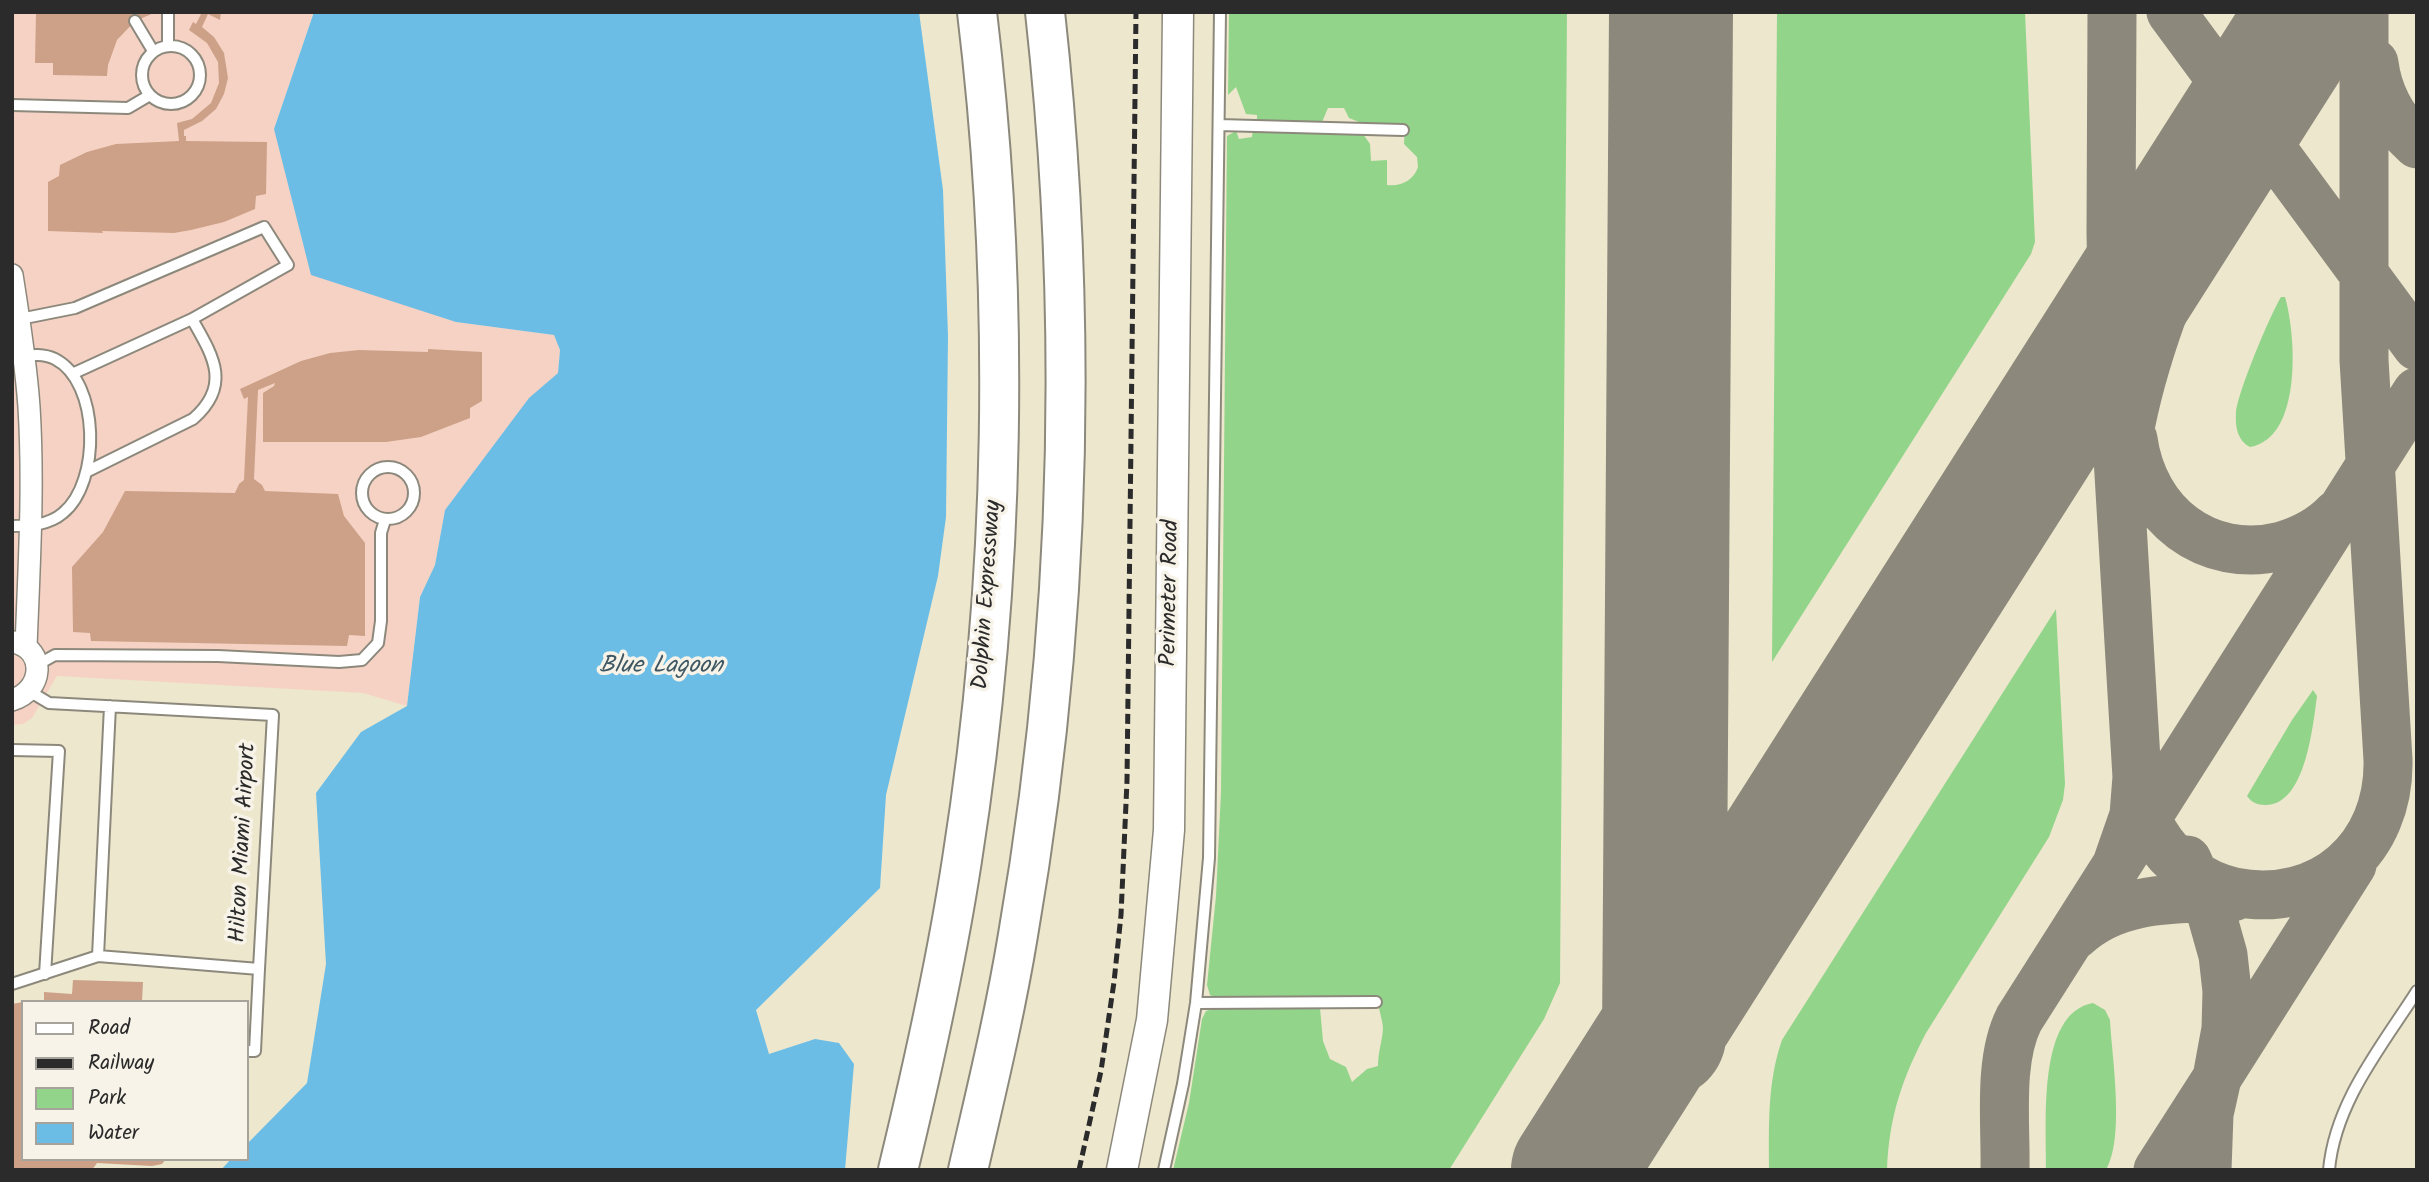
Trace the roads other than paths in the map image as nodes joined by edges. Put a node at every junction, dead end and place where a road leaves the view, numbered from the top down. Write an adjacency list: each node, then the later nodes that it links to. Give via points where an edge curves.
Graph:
1 (168, 12): 7 (lane)
2 (977, 12): 33 (highway, Dolphin Expressway, via 998,308 998,464 990,606 960,871 932,1025)
3 (1045, 12): 34 (highway, via 1059,170 1065,315 1059,596 1045,745 1018,933)
4 (1178, 12): 35 (street, Perimeter Road, via 1168,843 1153,1020)
5 (1220, 12): 11 (lane)
6 (135, 21): 8 (lane)
7 (169, 46): 8 (lane); 9 (lane, via 181,47 196,58 198,87 186,101 176,104)
8 (153, 51): 9 (lane, via 142,68)
9 (150, 95): 10 (lane, via 128,108)
10 (12, 105)
11 (1219, 125): 12 (lane); 31 (lane, via 1209,858)
12 (1403, 130)
13 (12, 275): 14 (street)
14 (20, 319): 15 (lane, via 75,308 264,227 288,265); 16 (street)
15 (192, 319): 17 (lane); 18 (lane, via 216,370 213,396 205,408 193,419)
16 (18, 357): 17 (lane, via 53,358); 20 (street, via 30,443)
17 (72, 374): 18 (lane, via 89,421)
18 (88, 471): 20 (lane, via 84,485 63,513)
19 (385, 520): 19 (lane, via 402,516 413,502 413,485 393,467 370,474 362,489 365,506); 21 (lane, via 381,621 377,643 362,660 55,656)
20 (21, 526): 21 (street)
21 (25, 651): 22 (street, via 37,674)
22 (21, 696): 23 (lane, Hilton Miami Airport, via 49,703)
23 (110, 706): 25 (lane); 26 (lane, Hilton Miami Airport, via 273,715)
24 (12, 750): 27 (lane, via 59,751)
25 (98, 956): 26 (lane, Hilton Miami Airport); 27 (lane, Hilton Miami Airport)
26 (259, 969): 32 (lane, via 255,1051)
27 (45, 974): 28 (lane, Hilton Miami Airport)
28 (12, 984)
29 (2417, 991): 37 (lane, via 2349,1100 2334,1139)
30 (1376, 1002): 31 (lane)
31 (1196, 1003): 36 (lane)
32 (248, 1051)
33 (898, 1170)
34 (968, 1170)
35 (1122, 1170)
36 (1164, 1170)
37 (2329, 1170)

